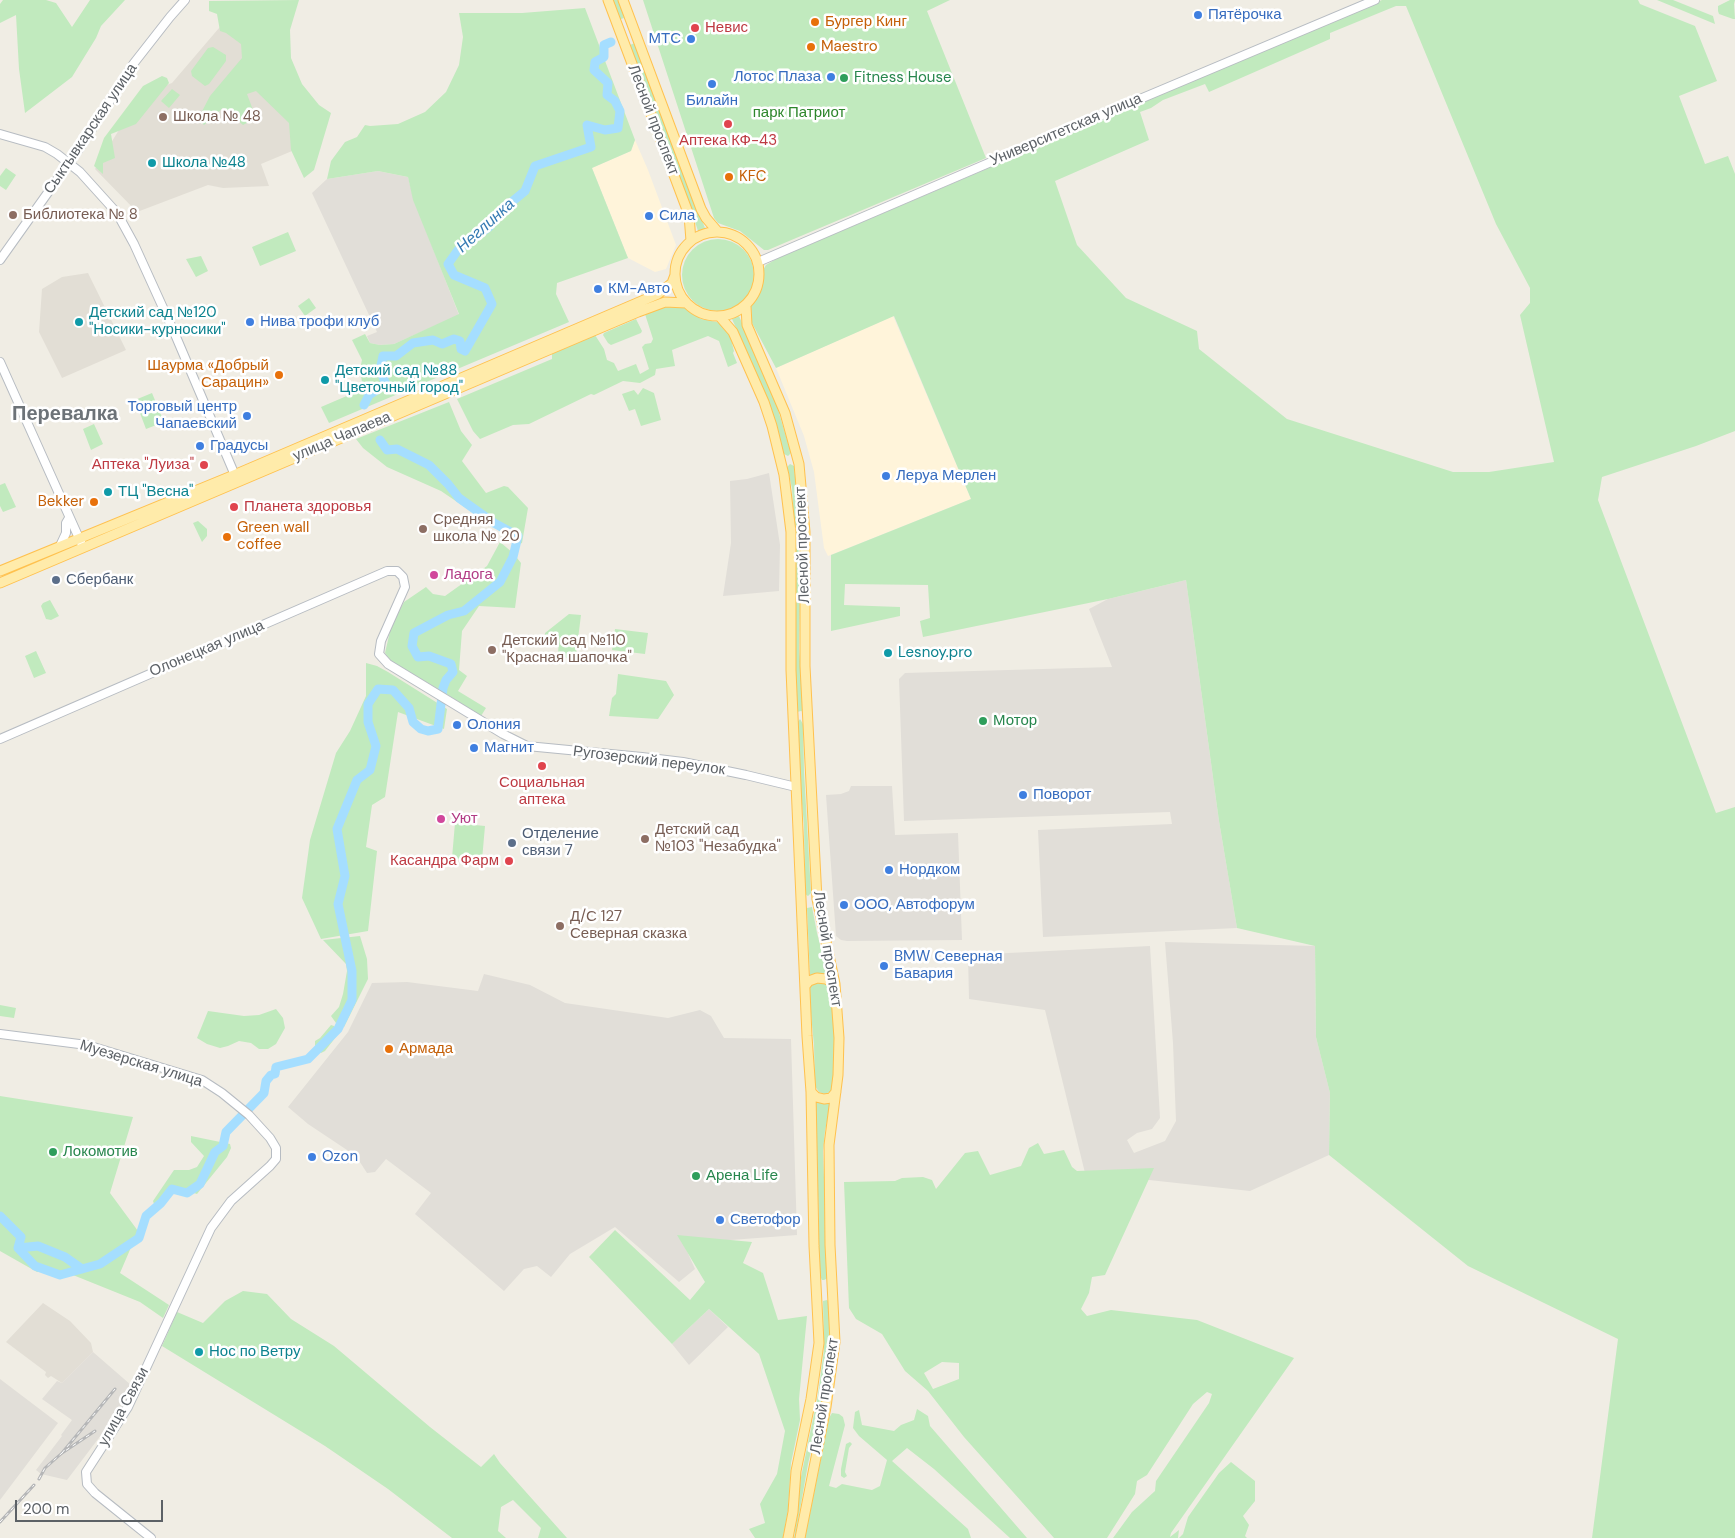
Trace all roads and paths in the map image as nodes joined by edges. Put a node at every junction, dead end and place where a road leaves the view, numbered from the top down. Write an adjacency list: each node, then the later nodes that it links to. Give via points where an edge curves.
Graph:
1 (185, 0): 6 (main road, Сыктывкарская улица, via 134,63)
2 (608, 0): 8 (main road, Лесной проспект, via 689,215)
3 (623, 0): 7 (main road, Лесной проспект, via 701,209)
4 (1374, 0): 10 (main road, Университетская улица)
5 (0, 134): 6 (main road, via 45,147)
6 (68, 163): 9 (main road, Сыктывкарская улица); 20 (main road, via 80,172 124,224)
7 (718, 232): 8 (main road); 10 (main road, via 747,244)
8 (692, 241): 11 (main road, via 679,257)
9 (0, 260)
10 (758, 262): 13 (main road, via 758,286)
11 (675, 275): 12 (main road, via 676,285); 20 (main road, улица Чапаева, via 672,283 658,294)
12 (686, 303): 14 (main road, via 708,316); 20 (main road, улица Чапаева, via 665,302 638,312)
13 (746, 306): 14 (main road, via 734,314); 16 (main road, Лесной проспект, via 748,325 784,412)
14 (720, 317): 17 (main road, Лесной проспект, via 733,332 752,373)
15 (0, 362): 21 (main road)
16 (796, 452): 17 (main road, via 790,458); 18 (main road, Лесной проспект)
17 (780, 457): 19 (main road, Лесной проспект)
18 (798, 464): 19 (main road, via 790,462); 28 (main road, Лесной проспект, via 805,532)
19 (783, 467): 29 (main road, Лесной проспект, via 791,532)
20 (236, 478): 22 (main road, улица Чапаева); 24 (main road, улица Чапаева)
21 (68, 518): 22 (main road); 23 (main road)
22 (78, 538): 23 (main road, улица Чапаева); 24 (main road)
23 (60, 546): 25 (main road, улица Чапаева)
24 (83, 547): 26 (main road, улица Чапаева)
25 (0, 571)
26 (0, 583)
27 (405, 587): 30 (main road, Олонецкая улица, via 403,577 397,571 387,571); 31 (main road, Ругозерский переулок, via 381,641 379,654 388,664 503,734 527,746 683,762)
28 (807, 717): 29 (main road, via 801,714); 32 (main road, Лесной проспект)
29 (793, 719): 31 (main road, Лесной проспект)
30 (0, 739)
31 (796, 787): 33 (main road, Лесной проспект)
32 (817, 899): 33 (main road, via 808,903); 34 (main road, Лесной проспект)
33 (801, 901): 35 (main road, Лесной проспект)
34 (835, 984): 35 (main road, via 817,978); 38 (main road, Лесной проспект, via 839,1038)
35 (805, 986): 37 (main road, Лесной проспект)
36 (0, 1034): 39 (main road, Муезерская улица, via 87,1045 180,1072 212,1086 250,1116 273,1143)
37 (811, 1092): 38 (main road, via 824,1100); 40 (main road, Лесной проспект)
38 (836, 1092): 41 (main road, Лесной проспект, via 829,1146)
39 (276, 1159): 44 (main road, улица Связи, via 230,1201 211,1228 128,1408 86,1472 87,1484 95,1493)
40 (816, 1281): 41 (main road); 43 (main road, Лесной проспект)
41 (832, 1281): 42 (main road, Лесной проспект)
42 (834, 1297): 43 (main road); 46 (main road, Лесной проспект, via 835,1342 831,1377)
43 (818, 1298): 45 (main road, Лесной проспект, via 816,1374 796,1471)
44 (151, 1538)
45 (788, 1538)
46 (800, 1538)

